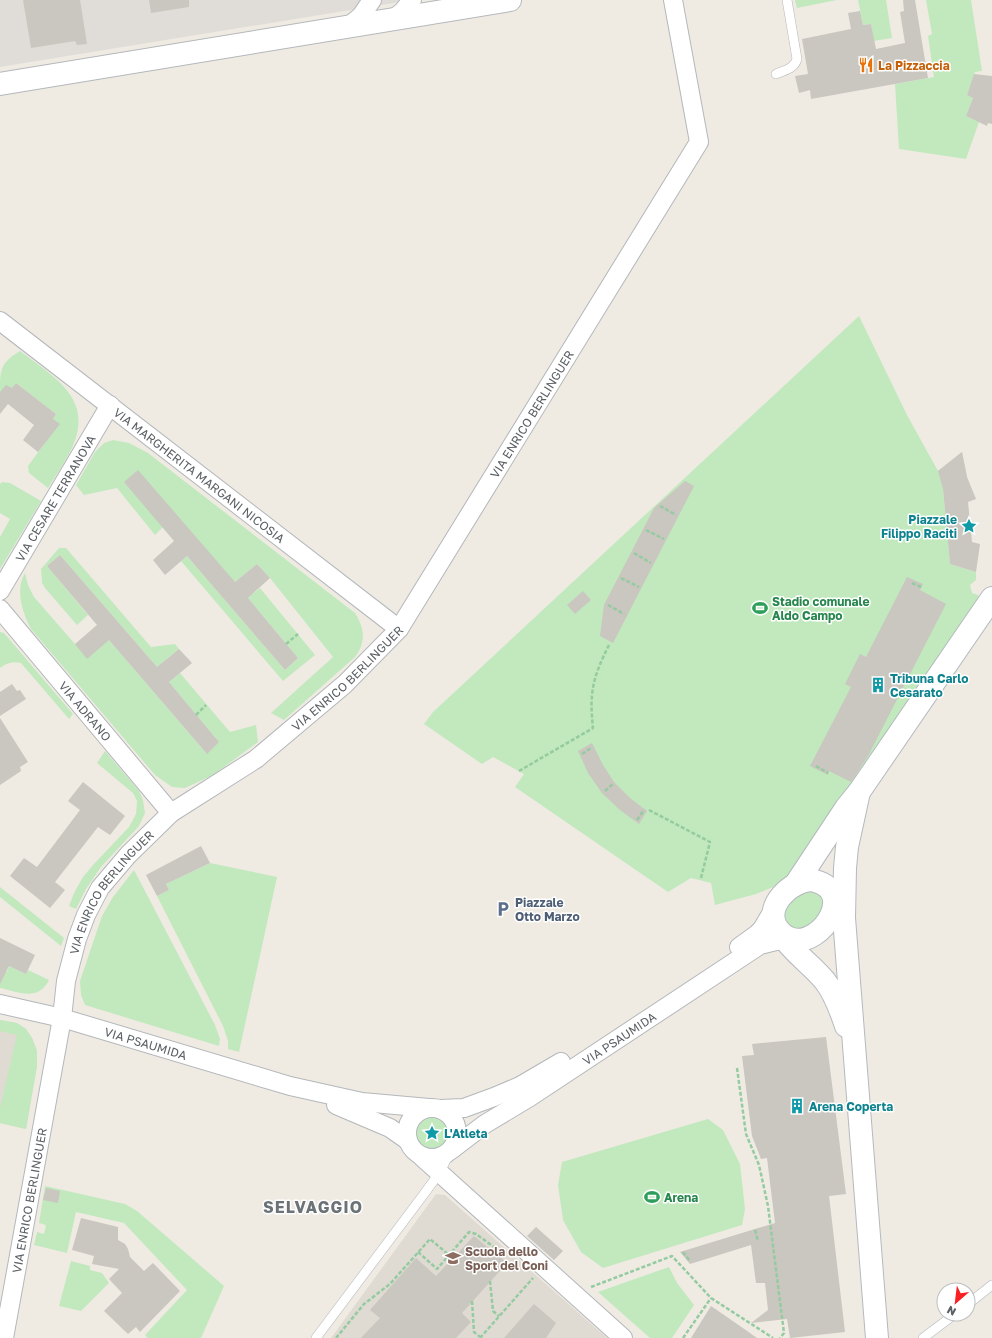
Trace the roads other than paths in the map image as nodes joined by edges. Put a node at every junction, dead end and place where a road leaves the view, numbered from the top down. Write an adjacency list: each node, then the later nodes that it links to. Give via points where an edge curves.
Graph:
1 (372, 0): 7 (street, via 361,16)
2 (412, 0): 6 (street)
3 (673, 0): 15 (street, VIA ENRICO BERLINGUER, via 699,142)
4 (787, 0): 8 (lane, via 797,59 792,68)
5 (499, 1): 6 (main road)
6 (393, 19): 7 (main road)
7 (349, 26): 9 (main road)
8 (776, 74)
9 (0, 84)
10 (0, 320): 11 (street, VIA MARGHERITA MARGANI NICOSIA)
11 (110, 405): 12 (street, VIA CESARE TERRANOVA); 15 (street, VIA MARGHERITA MARGANI NICOSIA)
12 (0, 591)
13 (991, 600): 16 (main road)
14 (0, 610): 17 (street, VIA ADRANO)
15 (399, 629): 17 (street, VIA ENRICO BERLINGUER, via 345,684 256,759)
16 (859, 792): 18 (main road); 19 (main road, via 847,847)
17 (171, 813): 23 (street, VIA ENRICO BERLINGUER, via 128,855 100,888 77,939 66,981)
18 (795, 885): 19 (main road, via 805,881 817,881 828,888); 20 (main road, via 779,899)
19 (839, 905): 21 (main road, via 825,924 809,938 800,940); 24 (main road)
20 (775, 907): 21 (main road, via 775,923); 26 (street, VIA PSAUMIDA, via 757,934 551,1069 520,1086 464,1108)
21 (785, 937): 24 (main road, via 825,982 839,1006); 28 (street, VIA PSAUMIDA, via 760,946 485,1124)
22 (0, 1004): 23 (street, VIA PSAUMIDA)
23 (62, 1018): 25 (street, VIA PSAUMIDA); 34 (street, VIA ENRICO BERLINGUER)
24 (854, 1050): 37 (main road)
25 (290, 1086): 26 (street, VIA PSAUMIDA, via 362,1102); 27 (street, via 390,1128)
26 (435, 1109): 27 (street, via 422,1109 410,1119 407,1125); 28 (street, via 446,1112 455,1123 457,1137)
27 (407, 1140): 29 (street, via 410,1147)
28 (451, 1150): 29 (street, via 438,1158); 30 (lane)
29 (422, 1157): 30 (street)
30 (440, 1172): 35 (lane); 36 (street)
31 (992, 1285): 32 (lane)
32 (976, 1298)
33 (945, 1322): 38 (lane)
34 (4, 1338)
35 (316, 1338)
36 (623, 1338)
37 (877, 1338)
38 (924, 1338)

